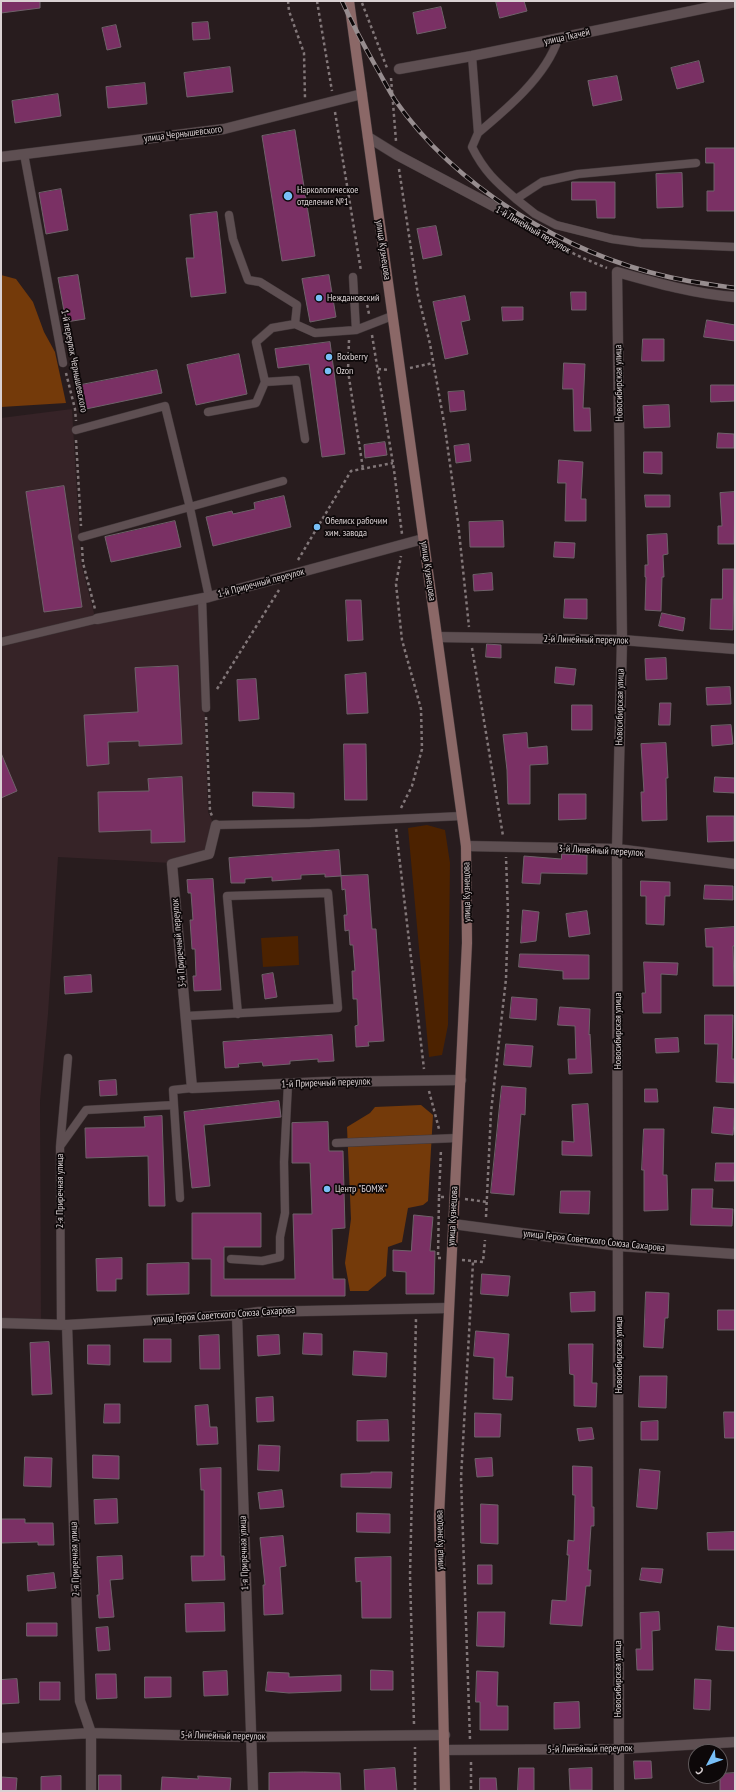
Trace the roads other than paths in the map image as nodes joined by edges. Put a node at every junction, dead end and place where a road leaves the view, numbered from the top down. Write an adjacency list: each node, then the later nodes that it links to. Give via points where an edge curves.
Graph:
1 (349, 1): 6 (main road, улица Кузнецова)
2 (735, 2): 3 (street, улица Ткачей)
3 (558, 38): 4 (street, улица Ткачей); 7 (lane, via 551,58 541,73)
4 (472, 56): 5 (street, улица Ткачей); 7 (lane)
5 (399, 69)
6 (362, 94): 8 (main road, улица Кузнецова); 9 (street, улица Чернышевского, via 224,129)
7 (478, 134): 12 (lane, via 472,147 480,164 494,181)
8 (368, 137): 13 (street, 1-й Линейный переулок); 18 (main road, улица Кузнецова)
9 (24, 154): 10 (street, улица Чернышевского); 21 (lane, 1-й переулок Чернышевского)
10 (1, 158)
11 (696, 163): 12 (lane, via 578,174 542,182)
12 (516, 199): 15 (lane, via 535,214 556,225 612,239 641,243)
13 (496, 208)
14 (229, 215): 19 (lane, via 233,239 248,280 260,282 297,305)
15 (735, 247)
16 (353, 277): 20 (lane)
17 (735, 297): 33 (street, Новосибирская улица, via 654,283 617,272)
18 (392, 316): 20 (lane); 29 (main road, улица Кузнецова)
19 (295, 324): 20 (lane, via 315,333); 22 (lane, via 272,328 256,342)
20 (356, 330)
21 (63, 363)
22 (265, 382): 23 (lane, via 256,403); 25 (lane, via 296,380)
23 (208, 412)
24 (76, 430): 27 (lane, via 165,406)
25 (305, 439)
26 (283, 481): 27 (lane)
27 (190, 508): 28 (lane); 30 (lane)
28 (82, 537)
29 (424, 539): 30 (street, 1-й Приречный переулок); 32 (main road, улица Кузнецова)
30 (206, 597): 31 (street, 1-й Приречный переулок); 36 (lane)
31 (97, 619): 34 (lane)
32 (437, 637): 33 (street, 2-й Линейный переулок); 37 (main road, улица Кузнецова)
33 (622, 640): 35 (street, 2-й Линейный переулок); 40 (street, Новосибирская улица)
34 (1, 642)
35 (735, 649)
36 (206, 708)
37 (462, 816): 38 (lane); 39 (main road, улица Кузнецова)
38 (216, 825): 43 (street, 3-й Приречный переулок, via 209,854 172,864)
39 (466, 846): 40 (street, 3-й Линейный переулок); 45 (main road, улица Кузнецова, via 467,943)
40 (617, 850): 41 (street, 3-й Линейный переулок); 54 (street, Новосибирская улица)
41 (735, 864)
42 (238, 1014): 42 (lane, via 338,1008 328,893 227,896); 43 (lane)
43 (186, 1016): 47 (street, 3-й Приречный переулок)
44 (68, 1058): 51 (lane, 2-я Приречная улица)
45 (461, 1080): 46 (street, 1-й Приречный переулок); 49 (main road, улица Кузнецова)
46 (288, 1084): 47 (street, 1-й Приречный переулок); 56 (lane, via 284,1162 285,1213 280,1237 280,1257 262,1261)
47 (192, 1088): 48 (lane, via 173,1090)
48 (174, 1105): 51 (lane, via 86,1110); 52 (lane)
49 (457, 1138): 50 (lane); 53 (main road, улица Кузнецова)
50 (336, 1143)
51 (60, 1146): 60 (lane, 2-я Приречная улица)
52 (180, 1198)
53 (454, 1224): 54 (street, улица Героя Советского Союза Сахарова); 57 (main road, улица Кузнецова)
54 (619, 1246): 55 (street, улица Героя Советского Союза Сахарова); 66 (street, Новосибирская улица)
55 (735, 1254)
56 (231, 1259)
57 (448, 1308): 58 (street, улица Героя Советского Союза Сахарова, via 266,1312); 62 (main road, улица Кузнецова, via 439,1516)
58 (237, 1315): 60 (street, улица Героя Советского Союза Сахарова); 63 (street, 1-я Приречная улица)
59 (1, 1323): 60 (street, улица Героя Советского Союза Сахарова)
60 (64, 1325): 61 (street, 2-я Приречная улица, via 80,1701)
61 (91, 1733): 63 (street, 5-й Линейный переулок); 64 (street, 5-й Линейный переулок); 68 (street, 2-я Приречная улица)
62 (445, 1735): 63 (street, 5-й Линейный переулок); 67 (main road, улица Кузнецова)
63 (252, 1737): 69 (street, 1-я Приречная улица)
64 (1, 1738)
65 (735, 1742): 66 (street, 5-й Линейный переулок)
66 (618, 1749): 67 (street, 5-й Линейный переулок); 71 (street, Новосибирская улица)
67 (445, 1750): 70 (main road, улица Кузнецова)
68 (91, 1791)
69 (253, 1791)
70 (446, 1791)
71 (619, 1791)

